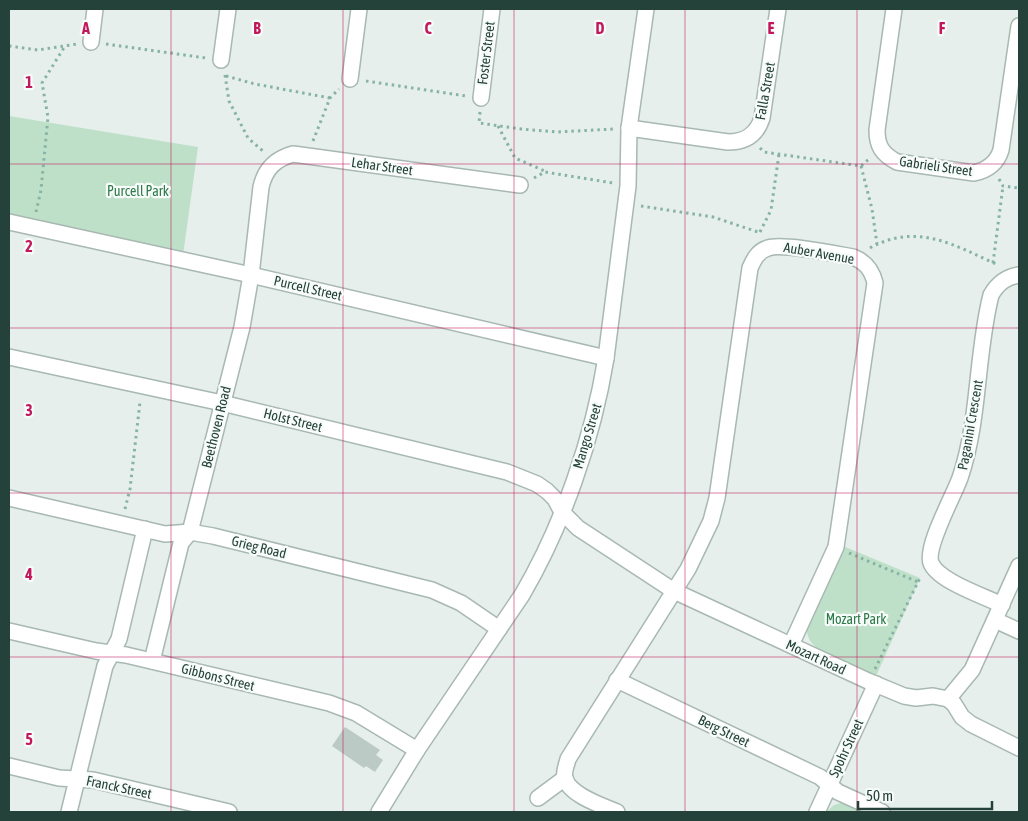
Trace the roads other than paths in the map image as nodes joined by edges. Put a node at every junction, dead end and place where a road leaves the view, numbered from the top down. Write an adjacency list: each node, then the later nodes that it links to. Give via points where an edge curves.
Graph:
1 (95, 9): 9 (street)
2 (228, 9): 10 (street)
3 (359, 9): 11 (street)
4 (492, 9): 12 (street, Foster Street)
5 (646, 9): 13 (street, Mango Street)
6 (778, 9): 13 (street, Falla Street, via 762,118 749,137 728,142)
7 (894, 9): 8 (street, Gabrieli Street, via 877,130 880,149 897,162 974,173 991,166 1001,150)
8 (1019, 26)
9 (91, 42)
10 (221, 60)
11 (350, 79)
12 (481, 98)
13 (629, 128): 20 (street, Mango Street, via 628,186)
14 (520, 185): 15 (street, Lehar Street, via 293,154 276,161 266,173)
15 (262, 187): 17 (street, Beethoven Road)
16 (9, 222): 17 (street, Purcell Street)
17 (251, 275): 20 (street, Purcell Street); 21 (street, Beethoven Road, via 242,327)
18 (1019, 275): 28 (street, Paganini Crescent, via 1000,283 991,295 969,448 936,535 930,560 933,567 947,578)
19 (9, 357): 21 (street, Holst Street)
20 (606, 358): 23 (street, Mango Street, via 587,442)
21 (222, 403): 23 (street, Holst Street, via 507,472 537,484 554,499); 25 (street, Beethoven Road)
22 (9, 498): 24 (street, Grieg Road)
23 (562, 512): 27 (street, Mozart Road, via 578,528); 30 (street, Mango Street, via 536,572)
24 (145, 530): 25 (street, Grieg Road, via 165,534); 34 (street, via 119,639)
25 (190, 532): 30 (street, Grieg Road, via 432,590 461,603); 35 (street, Beethoven Road, via 181,543)
26 (1019, 566): 28 (street)
27 (674, 590): 33 (street, Mozart Road); 33 (street, Auber Avenue, via 688,570 714,510 750,268 756,255 777,246 860,259 871,269 875,283 836,547); 36 (street)
28 (1002, 605): 29 (street)
29 (995, 620): 32 (street); 38 (street, via 972,670)
30 (499, 629): 40 (street, Mango Street)
31 (9, 631): 34 (street, Gibbons Street)
32 (1019, 631)
33 (791, 645): 37 (street, Mozart Road)
34 (112, 653): 35 (street, Gibbons Street); 43 (street, via 105,666)
35 (152, 661): 40 (street, Gibbons Street, via 329,704 363,717)
36 (617, 680): 42 (street, via 568,758); 44 (street, Berg Street, via 820,777)
37 (872, 683): 38 (street, Mozart Road, via 910,698 934,696); 44 (street, Spohr Street)
38 (948, 699): 39 (street, via 971,724)
39 (1019, 748)
40 (417, 750): 48 (street, Mango Street)
41 (9, 766): 43 (street, Franck Street)
42 (565, 778): 45 (street); 49 (street, via 579,794)
43 (77, 779): 46 (street); 47 (street, Franck Street)
44 (829, 785): 50 (street, Spohr Street); 51 (street, Berg Street)
45 (538, 798)
46 (69, 812)
47 (229, 812)
48 (379, 812)
49 (617, 812)
50 (817, 812)
51 (882, 812)

